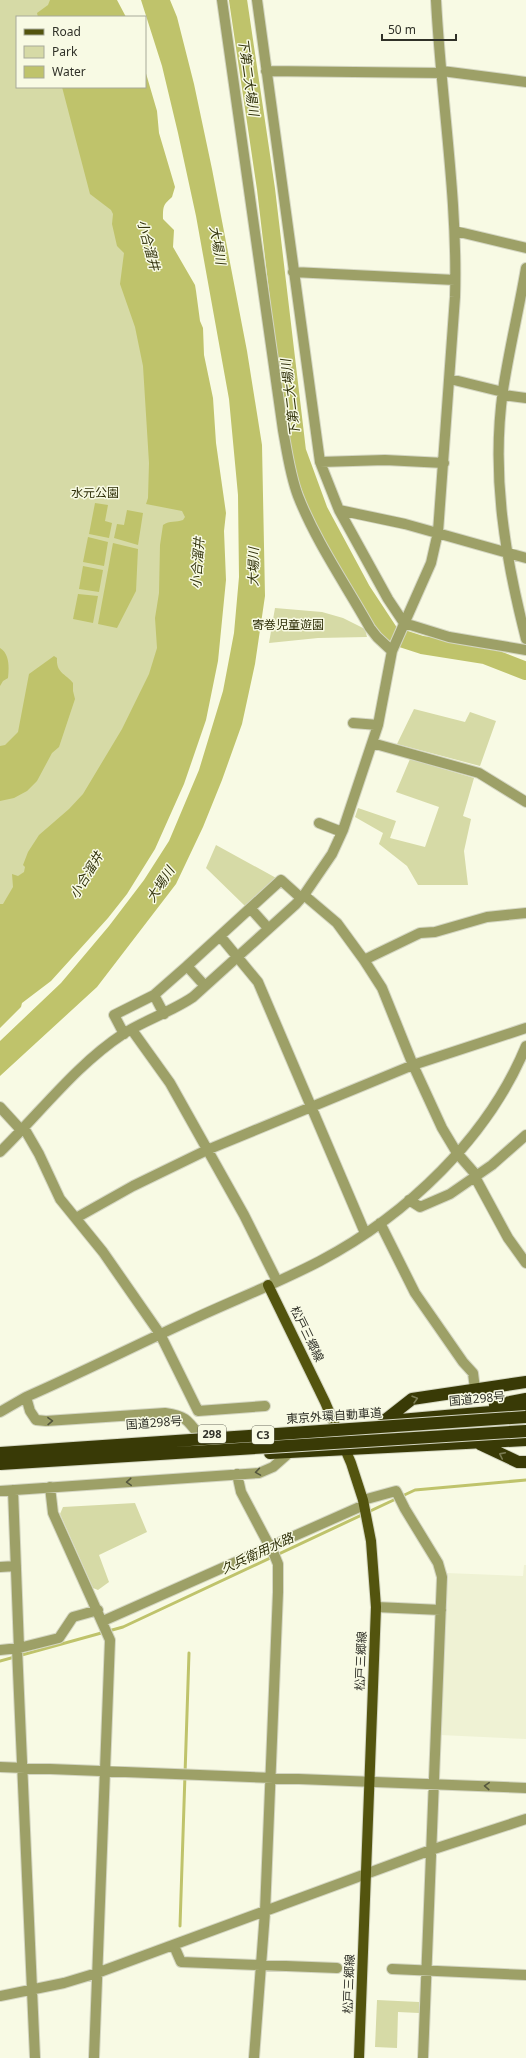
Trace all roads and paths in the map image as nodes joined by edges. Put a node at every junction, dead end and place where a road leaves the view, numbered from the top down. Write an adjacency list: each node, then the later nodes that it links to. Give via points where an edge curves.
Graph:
1 (222, 0): 23 (street, via 291,471 298,495 370,628 377,637)
2 (256, 0): 4 (street)
3 (436, 0): 5 (street)
4 (266, 71): 5 (street); 10 (street)
5 (442, 72): 6 (street); 7 (street)
6 (526, 82)
7 (455, 231): 8 (street); 11 (street)
8 (526, 248)
9 (526, 268): 13 (street)
10 (293, 272): 11 (street); 15 (street)
11 (456, 280): 12 (street)
12 (450, 379): 13 (street); 16 (street)
13 (503, 393): 14 (street); 19 (street, via 499,478)
14 (526, 398)
15 (320, 462): 16 (street, via 385,460); 17 (street)
16 (444, 463): 18 (street)
17 (339, 510): 18 (street); 21 (street)
18 (438, 532): 19 (street); 21 (street, via 431,563)
19 (506, 552): 20 (street); 22 (street)
20 (526, 558)
21 (403, 625): 23 (street); 24 (street, via 449,637)
22 (526, 639)
23 (393, 648): 26 (street)
24 (526, 650)
25 (353, 723): 26 (street)
26 (378, 726): 27 (street)
27 (372, 743): 28 (street, via 479,773); 30 (street)
28 (526, 802)
29 (319, 822): 30 (street)
30 (342, 832): 31 (street, via 332,854)
31 (303, 896): 32 (street, via 281,880); 34 (street); 37 (street, via 337,923)
32 (250, 909): 34 (street); 35 (street)
33 (526, 914): 37 (street, via 487,917 435,932 420,933)
34 (268, 928): 36 (street)
35 (220, 936): 36 (street); 38 (street)
36 (238, 955): 39 (street); 47 (street, via 258,982)
37 (364, 960): 45 (street, via 382,988)
38 (186, 966): 39 (street); 40 (street)
39 (205, 986): 41 (street)
40 (154, 995): 41 (street); 43 (street, via 114,1015)
41 (164, 1014): 43 (street)
42 (526, 1028): 45 (street)
43 (128, 1032): 48 (street, via 80,1071); 50 (street, via 170,1083)
44 (526, 1046): 52 (street, via 504,1089)
45 (413, 1065): 47 (street); 52 (street, via 442,1128)
46 (0, 1107): 48 (street)
47 (312, 1107): 50 (street); 57 (street)
48 (23, 1130): 51 (street); 55 (street, via 39,1154 60,1199)
49 (526, 1135): 53 (street)
50 (207, 1150): 55 (street, via 133,1186); 59 (street, via 244,1215)
51 (0, 1152)
52 (457, 1153): 53 (street); 54 (street)
53 (476, 1176): 54 (street, via 450,1194 420,1207); 58 (street, via 508,1238)
54 (409, 1200): 56 (street)
55 (76, 1218): 60 (street, via 104,1252)
56 (380, 1223): 57 (street); 62 (street, via 415,1293 473,1373)
57 (365, 1233): 59 (street, via 320,1261)
58 (526, 1263)
59 (272, 1283): 60 (street); 73 (main road, 松戸三郷線)
60 (160, 1334): 63 (street); 65 (street)
61 (526, 1382): 62 (highway)
62 (475, 1389): 72 (highway, one-way to 62, via 412,1399)
63 (26, 1397): 68 (street); 71 (street, one-way to 71, via 36,1420 165,1413 181,1415)
64 (526, 1399): 70 (highway, 298)
65 (194, 1403): 66 (street, via 198,1411); 71 (street)
66 (265, 1406)
67 (526, 1409): 70 (highway, 国道298号 / 298)
68 (0, 1412)
69 (526, 1417): 80 (highway, 東京外環自動車道 / C3, bridge)
70 (424, 1418): 72 (highway, 国道298号 / 298)
71 (187, 1420): 75 (street)
72 (384, 1421): 73 (highway, 国道298号 / 298)
73 (336, 1425): 75 (highway, 国道298号 / 298); 79 (main road, 松戸三郷線)
74 (526, 1431): 83 (highway, C3, bridge)
75 (199, 1435): 78 (highway, 国道298号 / 298)
76 (526, 1440): 77 (highway, 298)
77 (479, 1443): 79 (highway, 298); 82 (highway, 298, one-way to 77, via 518,1462)
78 (0, 1448)
79 (345, 1449): 81 (highway, 298); 89 (main road, 松戸三郷線)
80 (0, 1452)
81 (290, 1452): 84 (highway, 298); 85 (street, one-way to 85, via 264,1472)
82 (526, 1462)
83 (0, 1464)
84 (0, 1469)
85 (237, 1474): 86 (street, one-way to 86); 90 (street, via 241,1492)
86 (50, 1487): 87 (street); 94 (street, via 53,1513)
87 (13, 1490): 88 (street); 91 (street)
88 (0, 1491)
89 (364, 1502): 90 (street); 93 (main road, 松戸三郷線); 95 (street, via 396,1491 398,1493 441,1568)
90 (270, 1547): 96 (street); 102 (street, via 277,1560)
91 (16, 1566): 92 (street); 97 (street)
92 (0, 1567)
93 (376, 1607): 95 (street); 103 (main road, 松戸三郷線)
94 (98, 1610): 96 (street); 97 (street, via 73,1617 59,1638)
95 (440, 1610): 104 (street)
96 (103, 1623): 101 (street, via 109,1637)
97 (18, 1648): 98 (street); 100 (street)
98 (0, 1650)
99 (0, 1767): 100 (street)
100 (23, 1768): 101 (street); 117 (street)
101 (105, 1771): 102 (street); 115 (street)
102 (270, 1778): 103 (street); 109 (street)
103 (370, 1782): 104 (street); 108 (main road, 松戸三郷線)
104 (434, 1784): 105 (street, one-way to 104); 107 (street)
105 (526, 1788)
106 (526, 1819): 107 (street)
107 (431, 1850): 108 (street); 114 (street)
108 (367, 1874): 109 (street); 122 (main road, 松戸三郷線)
109 (265, 1912): 110 (street); 111 (street)
110 (174, 1946): 111 (street, via 181,1962); 115 (street)
111 (262, 1965): 112 (street); 121 (street)
112 (337, 1968)
113 (392, 1969): 114 (street)
114 (427, 1971): 116 (street); 123 (street)
115 (97, 1973): 117 (street); 120 (street)
116 (526, 1975)
117 (32, 1991): 118 (street); 119 (street)
118 (0, 1996)
119 (35, 2058)
120 (94, 2058)
121 (254, 2058)
122 (359, 2058)
123 (423, 2058)

